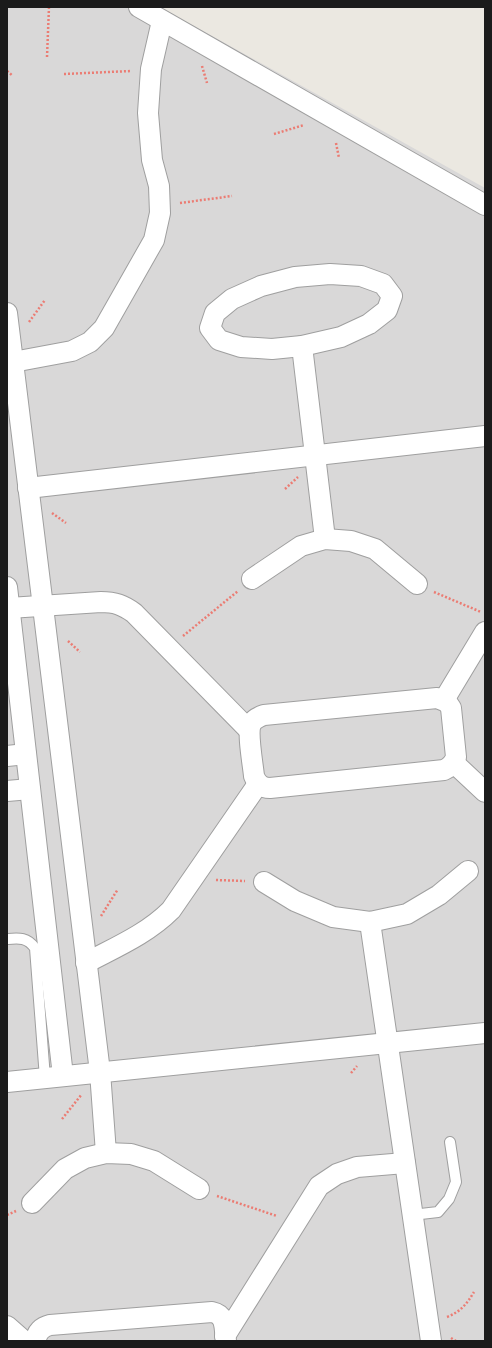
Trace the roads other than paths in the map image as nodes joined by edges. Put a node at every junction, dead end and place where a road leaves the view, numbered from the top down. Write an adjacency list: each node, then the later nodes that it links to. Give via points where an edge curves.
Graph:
1 (138, 7): 2 (street)
2 (162, 21): 3 (street); 6 (street, via 151,69 148,113 152,160 159,186 160,206 154,240 104,328 90,342 72,351)
3 (485, 205)
4 (7, 312): 6 (street)
5 (302, 346): 5 (street, via 341,337 370,324 387,310 392,296 382,284 361,276 330,274 295,277 261,286 232,299 215,314 210,328 219,340 241,347 272,349); 8 (street)
6 (13, 362): 9 (street)
7 (485, 436): 8 (street)
8 (315, 455): 9 (street); 10 (street)
9 (28, 488): 14 (street)
10 (325, 539): 11 (street, via 300,546); 12 (street, via 351,541 375,549)
11 (252, 579)
12 (417, 584)
13 (7, 587): 15 (street)
14 (43, 606): 15 (street); 19 (street, via 113,602 124,606 134,613); 30 (street)
15 (9, 608): 17 (street)
16 (485, 632): 18 (street)
17 (10, 646): 20 (street)
18 (444, 700): 19 (street, via 437,698 264,715 254,720); 21 (street, via 451,708 456,757)
19 (249, 730): 22 (street, via 254,776)
20 (17, 755): 23 (street)
21 (454, 762): 22 (street, via 444,770 270,788); 25 (street)
22 (258, 784): 30 (street, via 171,910 144,933)
23 (30, 789): 24 (street); 34 (street)
24 (7, 791)
25 (485, 792)
26 (468, 871): 28 (street, via 439,895 407,914)
27 (264, 882): 28 (street, via 295,901 333,917)
28 (370, 922): 32 (street)
29 (7, 939): 34 (lane, via 25,939 35,948)
30 (86, 963): 33 (street)
31 (485, 1034): 32 (street)
32 (387, 1043): 33 (street); 38 (street)
33 (100, 1072): 34 (street); 37 (street)
34 (54, 1077): 35 (street)
35 (7, 1082)
36 (450, 1142): 41 (lane, via 456,1182 449,1198 438,1212)
37 (106, 1153): 39 (street, via 131,1154 154,1161); 40 (street, via 85,1158 65,1169)
38 (405, 1163): 41 (street); 43 (street, via 357,1167 337,1174 319,1186)
39 (199, 1189)
40 (32, 1203)
41 (412, 1216): 46 (street)
42 (7, 1326): 44 (street)
43 (225, 1338): 45 (street, via 223,1319 212,1312 50,1325 41,1329)
44 (24, 1341)
45 (36, 1341)
46 (430, 1341)

